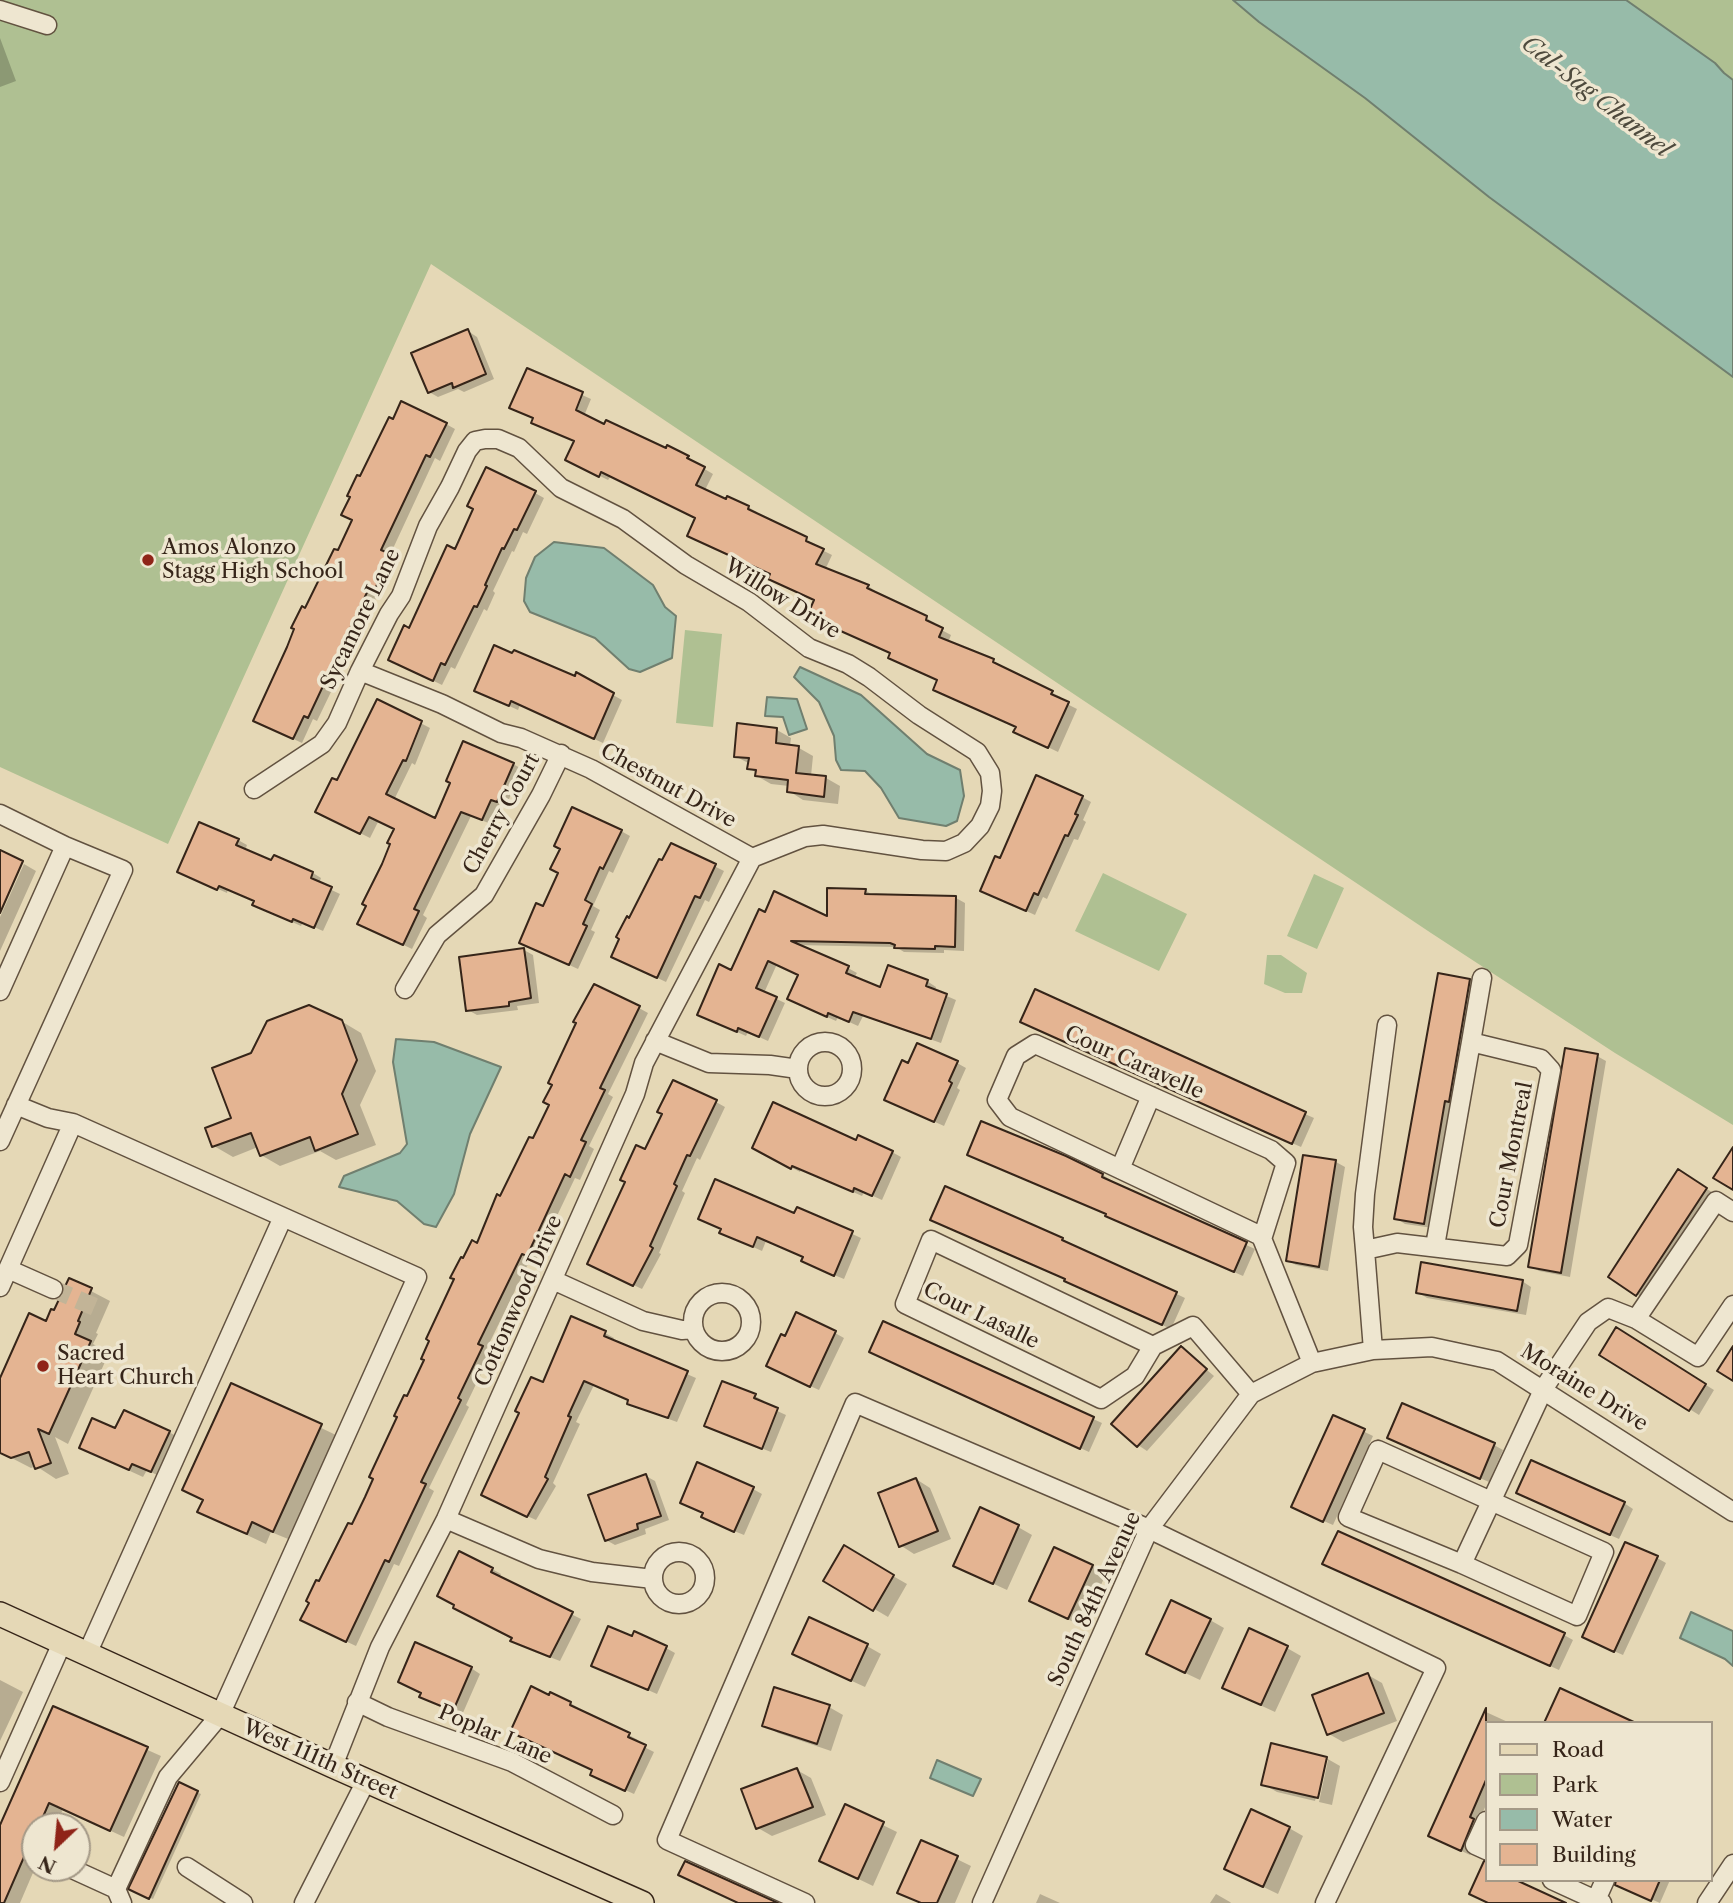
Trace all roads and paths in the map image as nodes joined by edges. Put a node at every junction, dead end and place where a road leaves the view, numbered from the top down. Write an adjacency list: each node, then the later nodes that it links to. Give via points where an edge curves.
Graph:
1 (0, 10): 2 (street)
2 (47, 24)
3 (475, 441): 4 (street, Sycamore Lane, via 428,526 401,596); 9 (street, Willow Drive, via 498,439 519,448 561,488 623,519 809,648 858,671 977,752 990,773 990,806 980,826 964,843 946,851 823,835 805,837)
4 (360, 671): 5 (street, Chestnut Drive, via 500,733); 6 (street, Sycamore Lane, via 337,723 322,744)
5 (561, 754): 9 (street, Chestnut Drive); 11 (street, Cherry Court, via 484,895 437,935)
6 (254, 789)
7 (0, 814): 8 (street)
8 (65, 846): 12 (street); 18 (street, via 123,870)
9 (752, 858): 14 (street, Cottonwood Drive)
10 (1482, 978): 15 (street)
11 (405, 989)
12 (0, 991)
13 (1387, 1025): 26 (street, via 1365,1194)
14 (654, 1041): 16 (street, via 709,1063); 28 (street, Cottonwood Drive)
15 (1471, 1042): 25 (street); 25 (street, Cour Montreal, via 1534,1056 1551,1070 1518,1245 1507,1256)
16 (798, 1069)
17 (1151, 1096): 21 (street); 21 (street, Cour Caravelle, via 1035,1044 1016,1056 997,1100 1010,1117); 24 (street, Cour Caravelle, via 1271,1150 1286,1163)
18 (16, 1105): 19 (street); 20 (street)
19 (74, 1123): 23 (street); 27 (street)
20 (0, 1141)
21 (1120, 1169): 24 (street, Cour Caravelle)
22 (1733, 1212): 31 (street, via 1716,1201)
23 (283, 1217): 46 (street); 48 (street, via 417,1277)
24 (1262, 1239): 35 (street)
25 (1435, 1245): 26 (street, Cour Montreal, via 1397,1242)
26 (1365, 1250): 34 (street)
27 (4, 1279): 29 (street)
28 (553, 1280): 32 (street, via 643,1321); 40 (street, Cottonwood Drive)
29 (53, 1289)
30 (1733, 1305): 31 (street, via 1698,1357)
31 (1636, 1319): 36 (street, via 1608,1308 1588,1322)
32 (694, 1329)
33 (1153, 1346): 33 (street, Cour Lasalle, via 932,1240 905,1304 1101,1399 1135,1376); 37 (street, via 1193,1326)
34 (1373, 1350): 35 (street, Moraine Drive); 36 (street, Moraine Drive, via 1432,1347 1497,1361)
35 (1312, 1363): 37 (street, South 84th Avenue)
36 (1544, 1388): 38 (street); 39 (street, Moraine Drive)
37 (1251, 1394): 41 (street, South 84th Avenue)
38 (1491, 1500): 42 (street); 42 (street, via 1378,1450 1348,1517); 42 (street, via 1604,1552 1585,1600 1577,1616)
39 (1733, 1512)
40 (446, 1519): 43 (street, via 539,1559 592,1572); 47 (street, Cottonwood Drive)
41 (1149, 1529): 65 (street, via 855,1402 667,1840); 66 (street, South 84th Avenue); 67 (street, via 1436,1668)
42 (1461, 1564)
43 (653, 1579)
44 (0, 1614): 45 (main road, West 111th Street)
45 (62, 1643): 46 (main road, West 111th Street); 51 (street)
46 (87, 1654): 48 (main road, West 111th Street)
47 (356, 1702): 49 (street, Cottonwood Drive); 52 (street, Poplar Lane, via 512,1762)
48 (220, 1715): 49 (main road, West 111th Street); 60 (street, via 168,1777)
49 (333, 1766): 50 (main road, West 111th Street)
50 (366, 1781): 63 (street); 64 (main road, West 111th Street)
51 (0, 1782)
52 (613, 1815)
53 (1484, 1825): 54 (street, via 1475,1845)
54 (1484, 1849)
55 (1733, 1864): 68 (street)
56 (187, 1867): 62 (street)
57 (91, 1880): 60 (street)
58 (1556, 1882): 61 (street)
59 (1604, 1882): 61 (street)
60 (119, 1896)
61 (1599, 1901)
62 (243, 1903)
63 (304, 1903)
64 (642, 1903)
65 (805, 1903)
66 (982, 1903)
67 (1325, 1903)
68 (1707, 1903)

